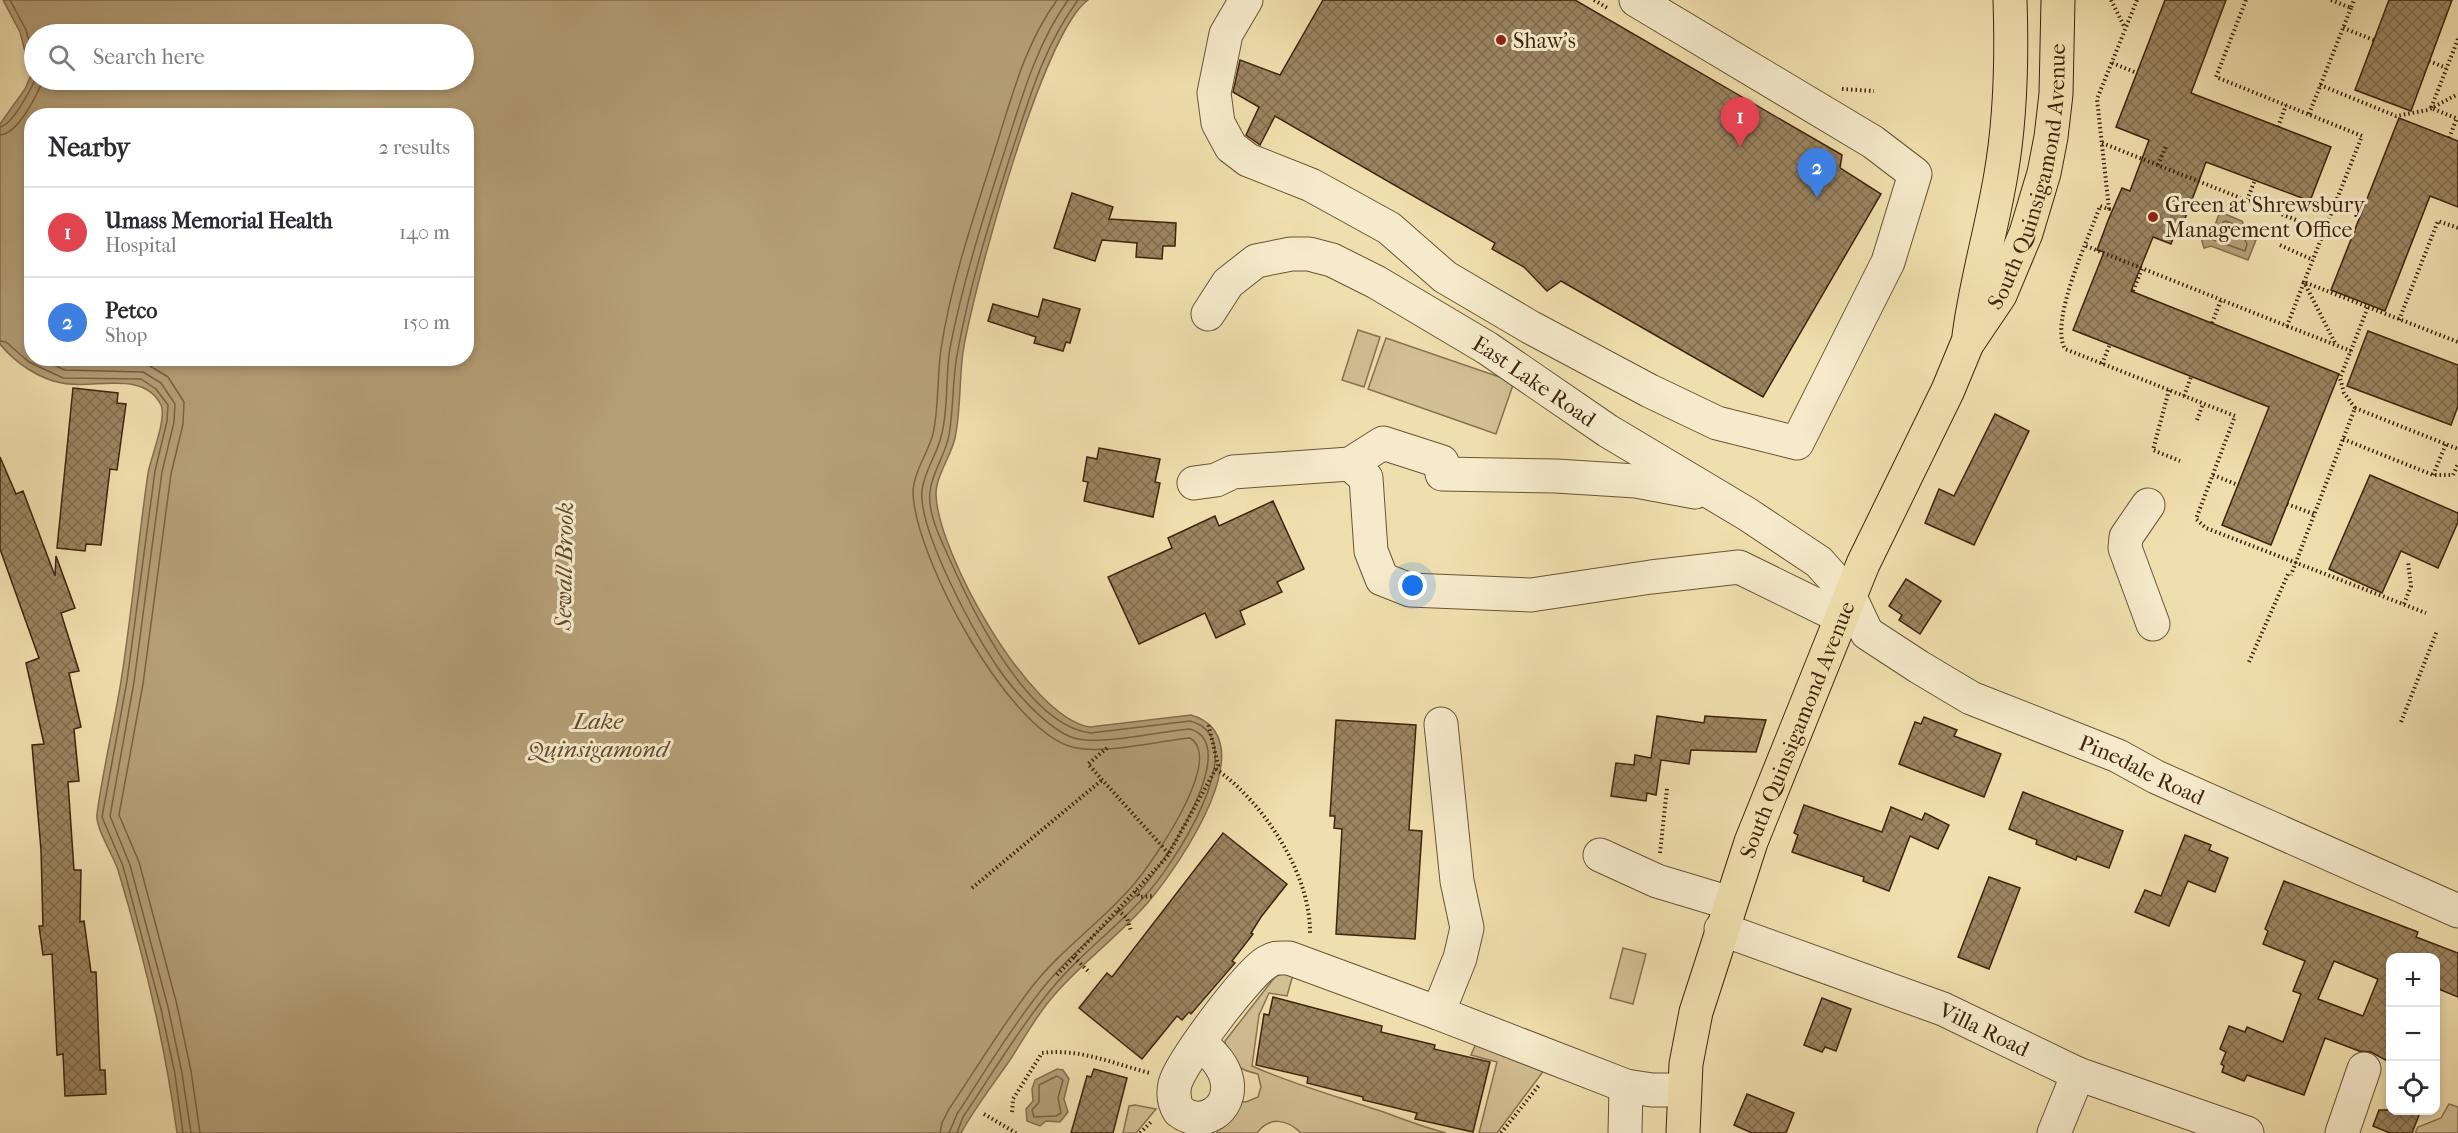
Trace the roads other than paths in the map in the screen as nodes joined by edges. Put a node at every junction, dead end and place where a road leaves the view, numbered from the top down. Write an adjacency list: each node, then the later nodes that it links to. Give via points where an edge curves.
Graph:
1 (1246, 0): 2 (street, via 1226,34 1214,93 1218,123 1231,147 1248,160 1311,185 1389,228 1445,277 1650,391 1717,423 1797,443 1888,262 1915,174 1874,142)
2 (1636, 0)
3 (2010, 0): 6 (main road, South Quinsigamond Avenue, via 2011,88 2001,172)
4 (2058, 0): 6 (main road, South Quinsigamond Avenue, via 2056,94 2044,173 2026,233 2000,295)
5 (1208, 314): 9 (street, East Lake Road, via 1228,283 1256,261 1291,254 1332,260 1487,348 1608,431)
6 (1967, 344): 11 (main road, South Quinsigamond Avenue)
7 (1350, 464): 8 (street, via 1233,472 1216,480); 9 (street, via 1383,442 1442,468 1636,481); 11 (street, via 1366,478 1371,551 1382,579 1410,590 1531,595 1739,567)
8 (1194, 483)
9 (1718, 496): 11 (street, East Lake Road, via 1819,562)
10 (2148, 505): 12 (street, via 2126,537 2125,548)
11 (1845, 607): 15 (street, Pinedale Road, via 1867,633 1971,698 2118,756 2156,777); 16 (main road, South Quinsigamond Avenue)
12 (2153, 624)
13 (1441, 724): 17 (street, via 1457,881 1467,928 1461,958)
14 (1600, 855): 16 (street, Villa Road)
15 (2458, 911)
16 (1725, 916): 20 (street, Villa Road, via 1943,1009); 22 (main road, South Quinsigamond Avenue, via 1696,1012)
17 (1438, 1013): 18 (street, via 1275,957 1245,984); 21 (street)
18 (1201, 1043): 18 (street, via 1221,1066 1227,1081 1224,1102 1218,1111 1202,1119 1179,1111 1174,1094 1178,1078)
19 (2364, 1069): 27 (street)
20 (2078, 1074): 25 (street); 26 (street, Villa Road)
21 (1626, 1086): 22 (street); 23 (street)
22 (1683, 1090): 24 (main road, South Quinsigamond Avenue)
23 (1625, 1133)
24 (1683, 1133)
25 (2054, 1133)
26 (2247, 1133)
27 (2342, 1133)

